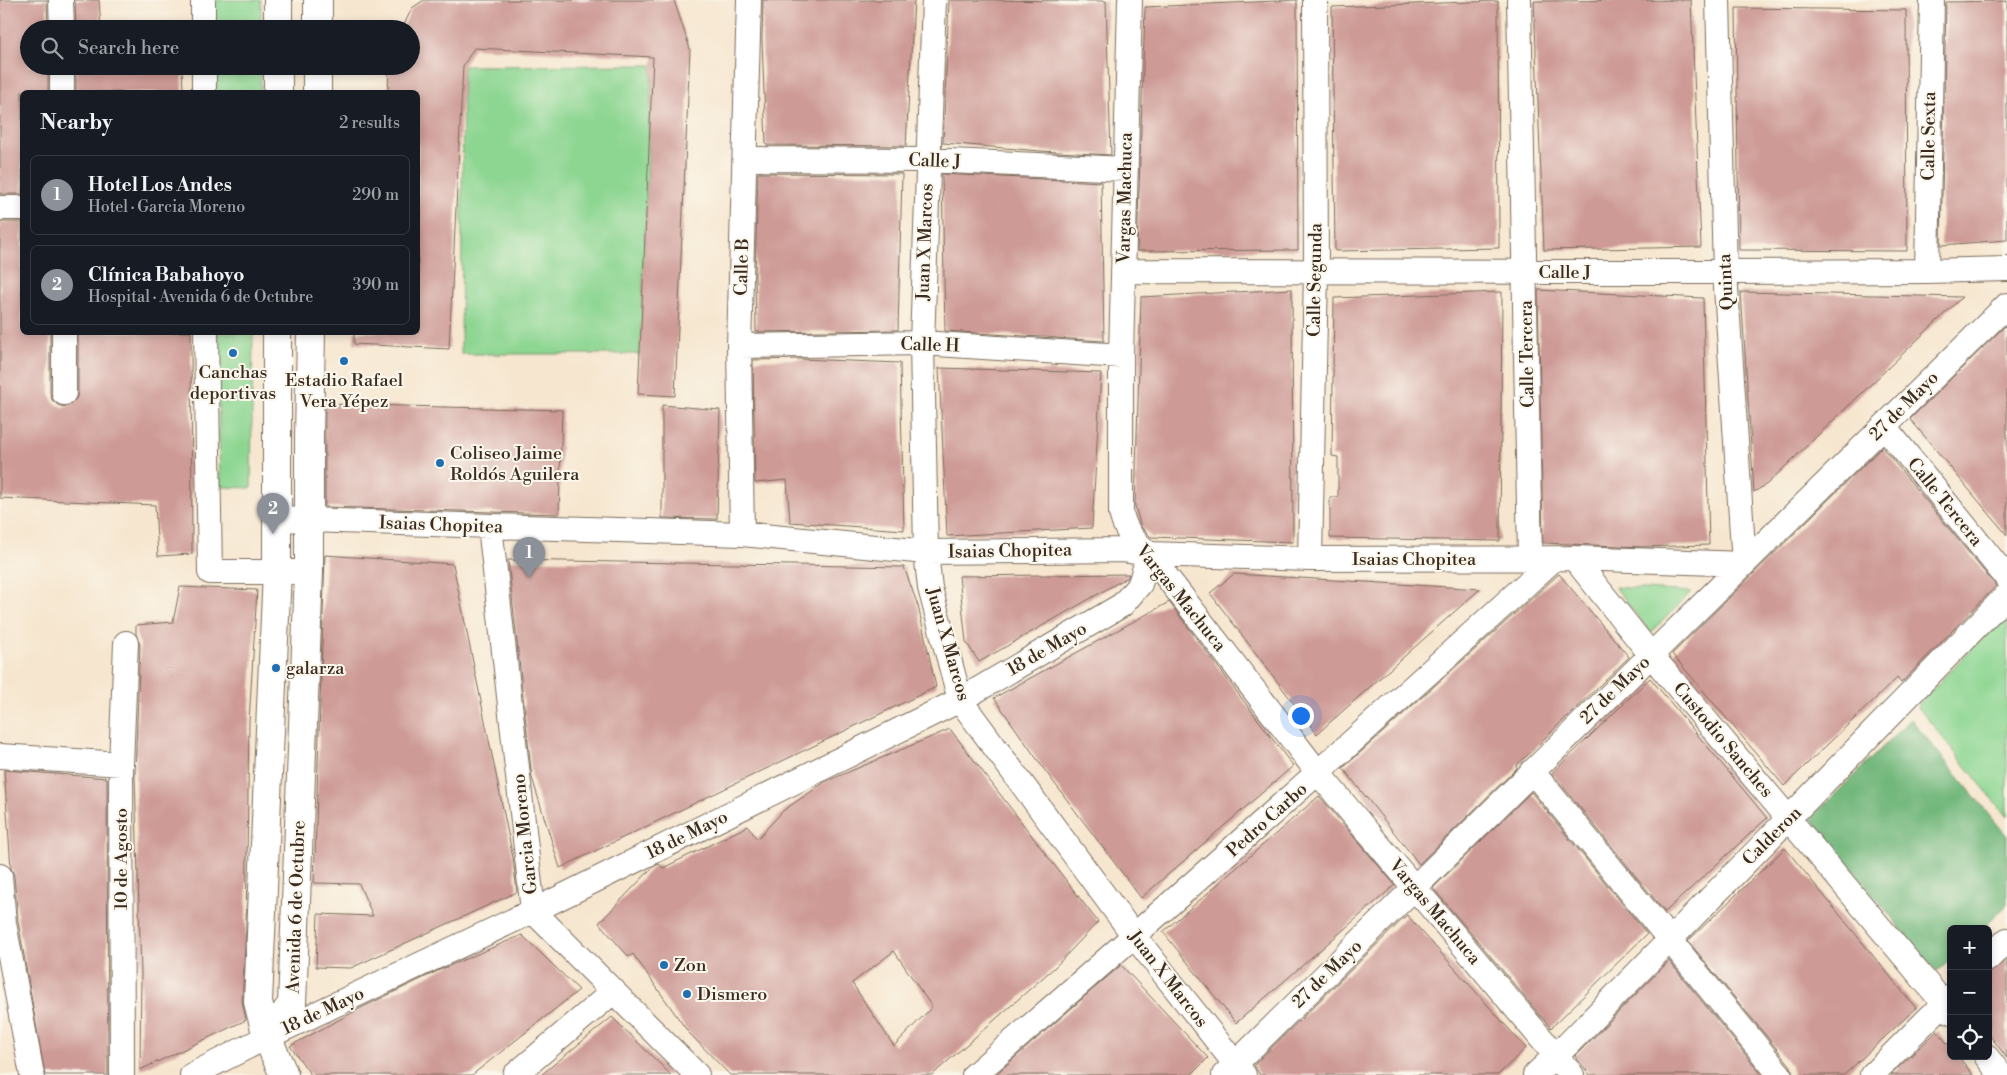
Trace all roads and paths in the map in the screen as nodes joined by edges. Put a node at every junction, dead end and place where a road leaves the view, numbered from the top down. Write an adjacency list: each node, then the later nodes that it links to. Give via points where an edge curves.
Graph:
1 (61, 0): 12 (street)
2 (203, 0): 13 (street)
3 (278, 0): 14 (main road)
4 (318, 0): 15 (main road)
5 (749, 0): 25 (street, Calle B)
6 (934, 0): 24 (street, Juan X Marcos)
7 (1130, 0): 26 (street, Vargas Machuca)
8 (1315, 0): 32 (street, Calle Segunda)
9 (1519, 0): 33 (street, Calle Tercera)
10 (1718, 0): 34 (street, Quinta)
11 (1932, 0): 31 (street, Calle Sexta)
12 (62, 20)
13 (204, 20)
14 (278, 20)
15 (318, 20)
16 (62, 75): 20 (street)
17 (204, 75): 21 (street)
18 (278, 75): 22 (main road)
19 (317, 75): 23 (main road)
20 (62, 90)
21 (204, 90)
22 (278, 90)
23 (316, 90)
24 (927, 160): 25 (street, Calle J); 26 (street, Calle J); 40 (street, Juan X Marcos)
25 (745, 161): 41 (street, Calle B)
26 (1126, 169): 30 (street, Vargas Machuca)
27 (0, 208): 28 (street)
28 (20, 208)
29 (2007, 269): 31 (street, Calle J)
30 (1123, 271): 32 (street, Calle J); 42 (street, Vargas Machuca)
31 (1927, 271): 34 (street, Calle J)
32 (1316, 272): 33 (street, Calle J); 53 (street, Calle Segunda)
33 (1525, 272): 34 (street, Calle J); 51 (street, Calle Tercera)
34 (1724, 272): 54 (street, Quinta)
35 (2007, 305): 44 (street, 27 de Mayo)
36 (64, 335): 43 (street)
37 (206, 335): 55 (street, via 210,572)
38 (277, 335): 45 (main road, Avenida 6 de Octubre)
39 (311, 335): 46 (main road, Avenida 6 de Octubre)
40 (922, 343): 41 (street, Calle H); 42 (street, Calle H); 49 (street, Juan X Marcos)
41 (739, 346): 48 (street, Calle B)
42 (1121, 356): 50 (street, Vargas Machuca, via 1121,513 1125,528)
43 (64, 393)
44 (1884, 426): 54 (street, 27 de Mayo); 57 (street, Calle Tercera)
45 (276, 519): 46 (street, Isaias Chopitea); 55 (main road, Avenida 6 de Octubre)
46 (309, 520): 47 (street, Isaias Chopitea); 56 (main road, Avenida 6 de Octubre)
47 (490, 526): 48 (street, Isaias Chopitea); 69 (street, Garcia Moreno)
48 (742, 534): 49 (street, Isaias Chopitea)
49 (926, 552): 50 (street, Isaias Chopitea, via 1122,550); 61 (street, Juan X Marcos, via 930,588)
50 (1149, 554): 53 (street, Isaias Chopitea); 61 (street, 18 de Mayo, via 1140,584 1122,605); 65 (street, Vargas Machuca)
51 (1530, 558): 52 (street, Isaias Chopitea); 53 (street, Isaias Chopitea)
52 (1564, 558): 54 (street, Isaias Chopitea); 60 (street, Custodio Sanches); 65 (street, Pedro Carbo)
53 (1310, 560)
54 (1744, 564): 60 (street, 27 de Mayo)
55 (277, 571): 56 (street); 77 (main road, Avenida 6 de Octubre, via 258,1002)
56 (309, 572): 77 (main road, Avenida 6 de Octubre, via 292,1004)
57 (2007, 578)
58 (2007, 595): 66 (street, Calderon)
59 (126, 643): 63 (street, 10 de Agosto)
60 (1651, 655): 64 (street, 27 de Mayo); 66 (street, Custodio Sanches)
61 (960, 700): 69 (street, 18 de Mayo); 70 (street, Juan X Marcos)
62 (0, 756): 63 (street)
63 (121, 764): 82 (street, 10 de Agosto)
64 (1532, 771): 68 (street, 27 de Mayo); 71 (street)
65 (1319, 774): 68 (street, Vargas Machuca); 70 (street, Pedro Carbo)
66 (1790, 819): 71 (street, Calderon); 75 (street, Custodio Sanches)
67 (0, 876): 81 (street, via 4,923)
68 (1415, 887): 78 (street, Vargas Machuca); 80 (street, 27 de Mayo)
69 (533, 911): 74 (street, Garcia Moreno); 77 (street, 18 de Mayo)
70 (1135, 937): 80 (street, Juan X Marcos); 87 (street, Pedro Carbo)
71 (1670, 940): 78 (street, Calderon); 90 (street)
72 (2007, 940): 73 (street)
73 (1992, 955)
74 (614, 991): 85 (street); 86 (street, Garcia Moreno)
75 (1947, 1003)
76 (1947, 1005): 91 (street)
77 (267, 1037): 83 (street, 18 de Mayo); 84 (main road)
78 (1555, 1055): 88 (street, Calderon); 89 (street, Vargas Machuca)
79 (1989, 1060): 92 (street)
80 (1234, 1071)
81 (32, 1075)
82 (122, 1075)
83 (192, 1075)
84 (284, 1075)
85 (516, 1075)
86 (697, 1075)
87 (974, 1075)
88 (1535, 1075)
89 (1572, 1075)
90 (1780, 1075)
91 (1872, 1075)
92 (2002, 1075)

